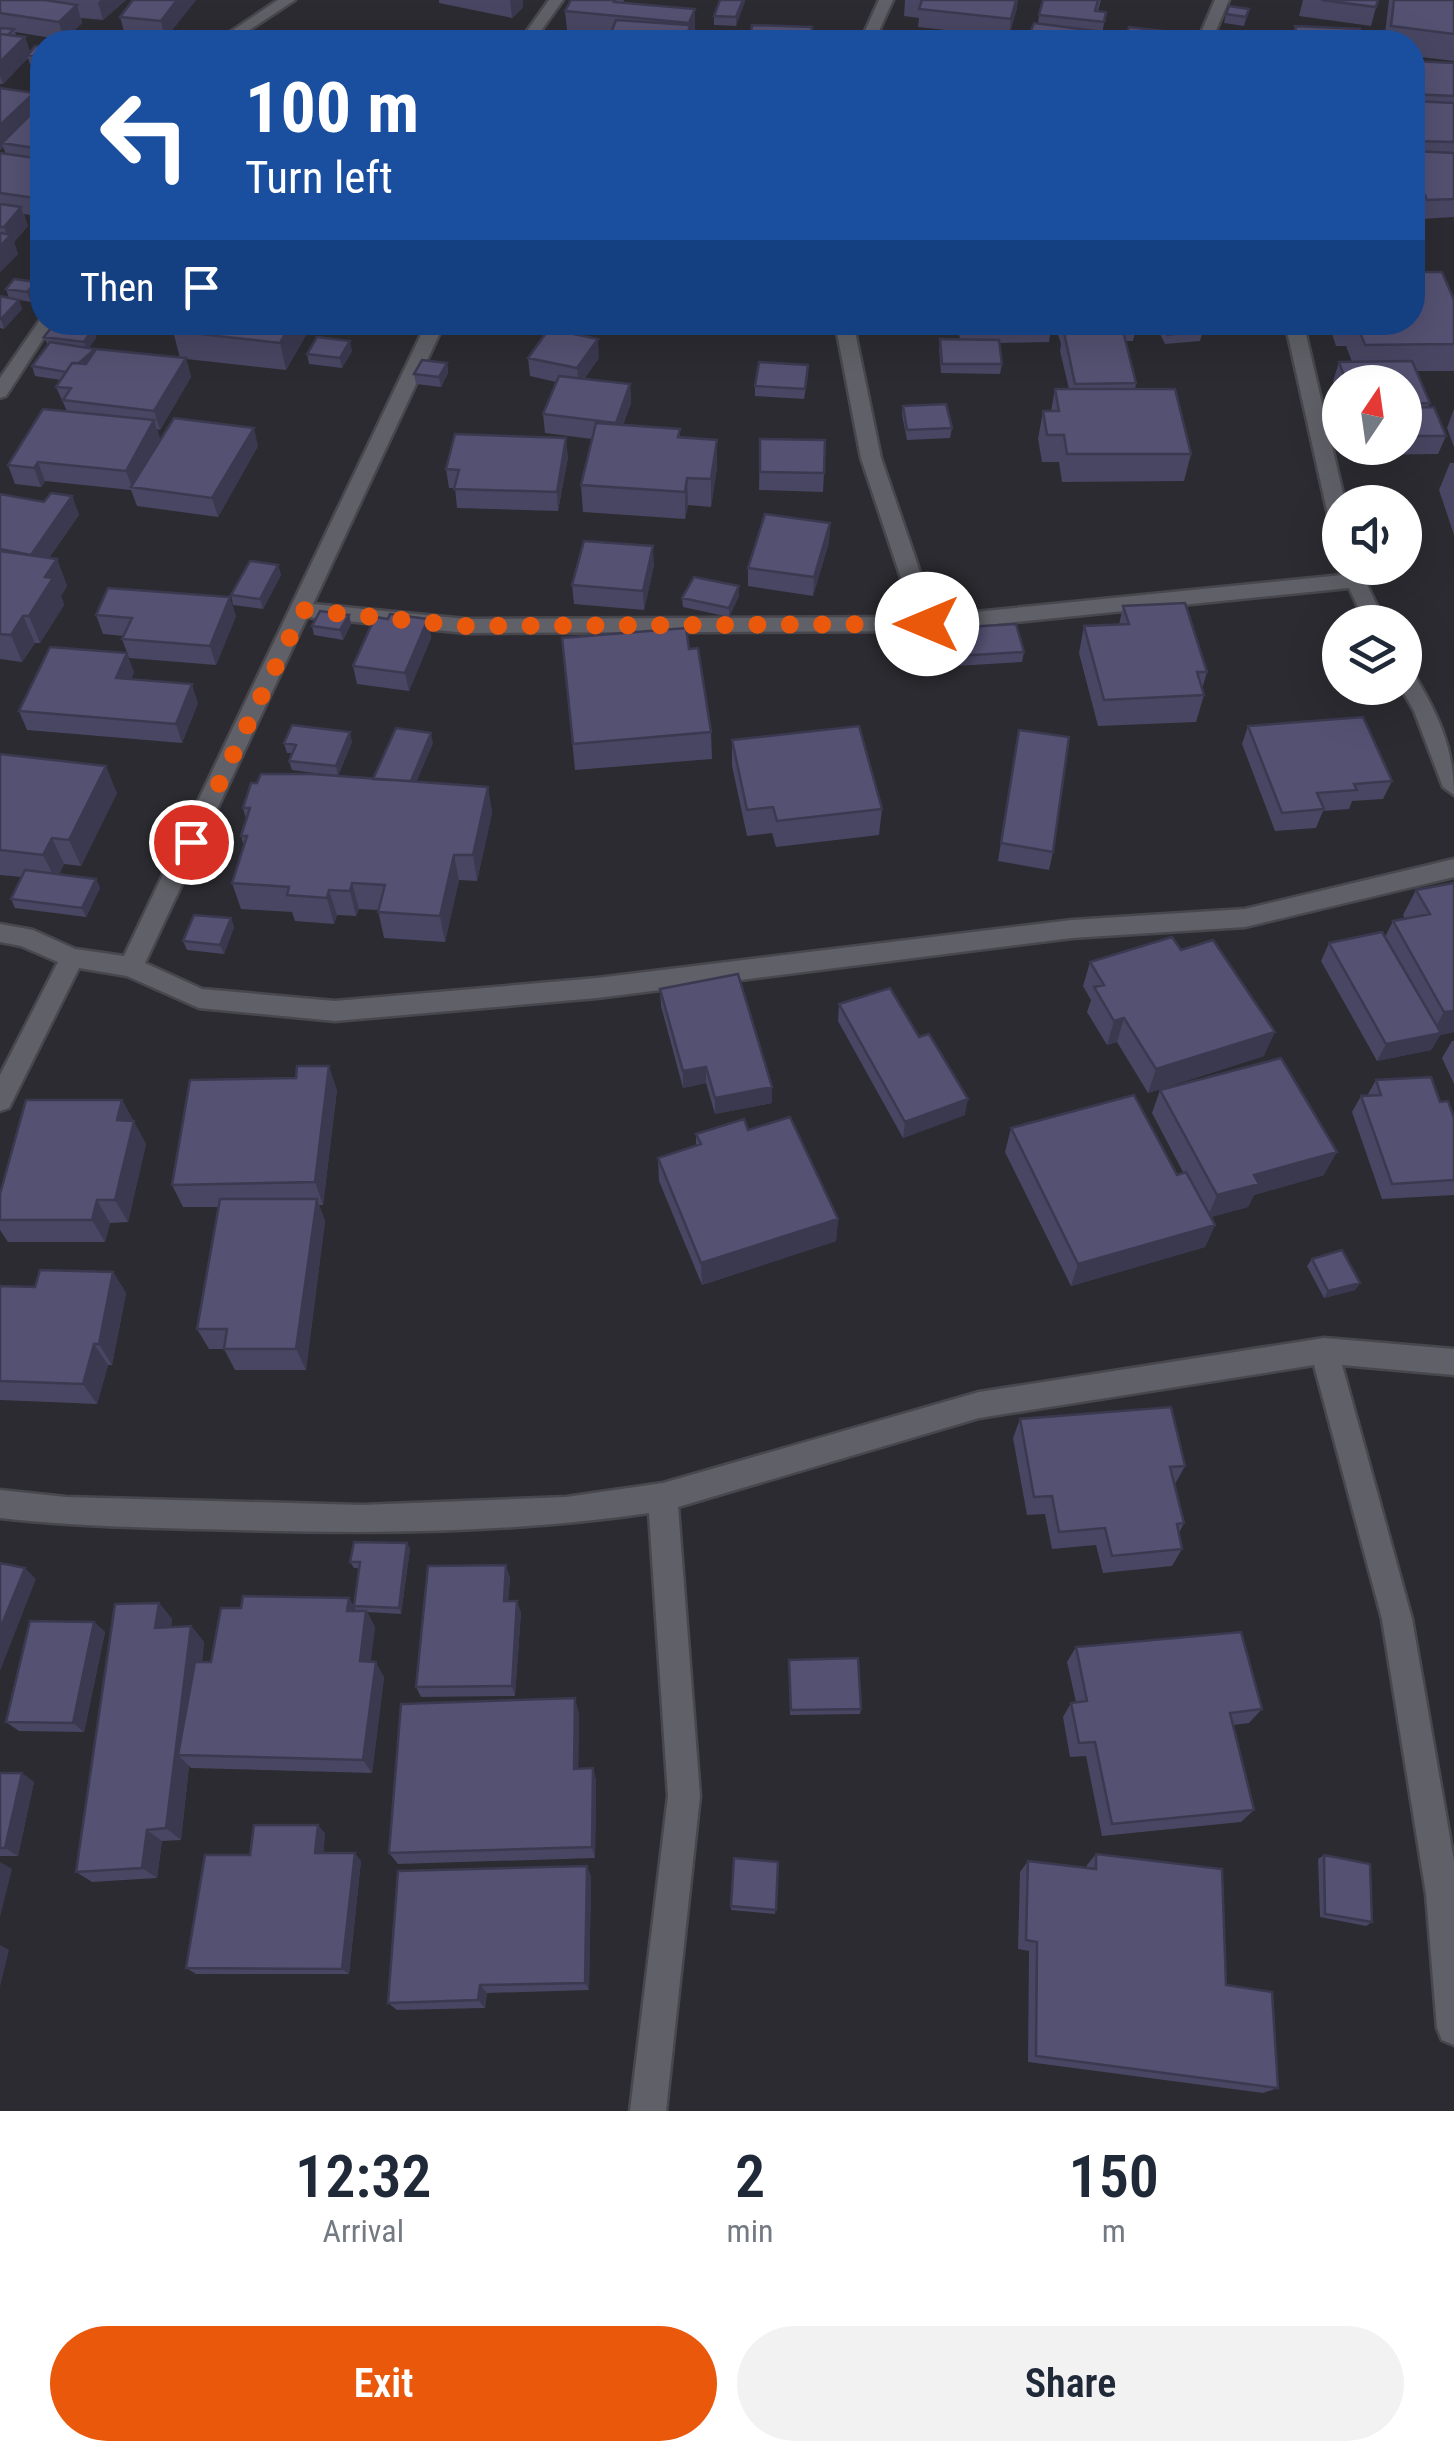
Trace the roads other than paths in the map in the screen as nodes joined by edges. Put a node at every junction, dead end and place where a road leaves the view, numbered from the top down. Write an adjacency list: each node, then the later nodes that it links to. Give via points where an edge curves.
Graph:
1 (288, 0): 5 (street)
2 (556, 0): 6 (street)
3 (886, 0): 7 (street)
4 (1222, 0): 8 (street)
5 (241, 30)
6 (535, 30)
7 (872, 30)
8 (1209, 30)
9 (37, 335): 13 (street)
10 (430, 335): 16 (street)
11 (847, 335): 17 (street, via 871,458)
12 (1297, 335): 14 (street)
13 (0, 392)
14 (1331, 485)
15 (1322, 577): 17 (street)
16 (303, 610): 17 (street, via 466,626); 23 (street)
17 (927, 624)
18 (1421, 705): 19 (street)
19 (1454, 786)
20 (1454, 868): 23 (street, via 1245,918 1072,929 597,988 335,1011 199,998)
21 (0, 933): 22 (street, via 25,936)
22 (72, 958): 23 (street); 24 (street)
23 (131, 967)
24 (0, 1100)
25 (1324, 1351): 26 (street); 27 (street, via 979,1405); 29 (street, via 1397,1619 1443,1894)
26 (1454, 1362)
27 (663, 1497): 28 (street, via 566,1511 362,1519); 30 (street, via 684,1796)
28 (0, 1504)
29 (1454, 2028)
30 (648, 2111)

